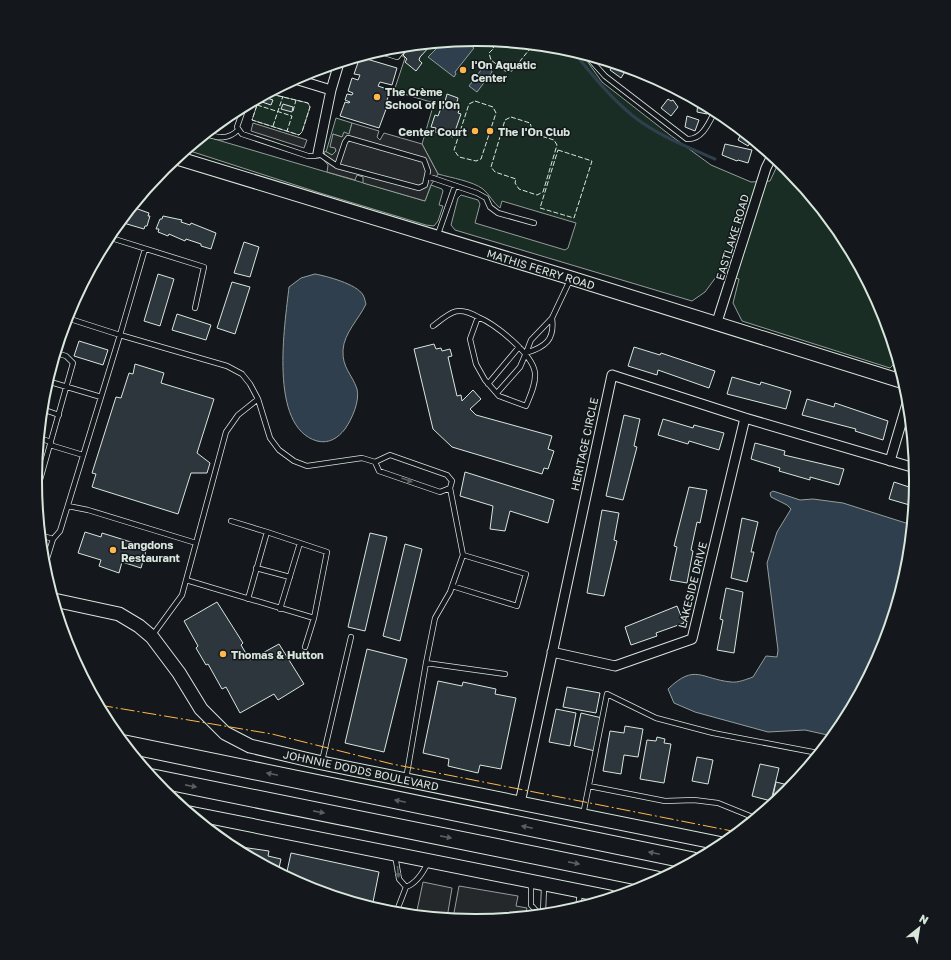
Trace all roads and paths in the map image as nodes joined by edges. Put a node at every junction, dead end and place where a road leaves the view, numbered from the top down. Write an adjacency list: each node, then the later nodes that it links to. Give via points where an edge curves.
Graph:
1 (400, 53): 2 (lane, via 397,57)
2 (391, 55)
3 (593, 63): 8 (lane, via 605,76 687,139 694,140 702,134)
4 (337, 70): 6 (street)
5 (304, 82): 6 (street)
6 (330, 90): 11 (street)
7 (241, 116): 9 (lane)
8 (712, 117)
9 (238, 130): 10 (lane, via 226,138); 11 (lane, via 242,134 308,156 315,156)
10 (213, 135)
11 (318, 153): 14 (lane)
12 (183, 160): 18 (street, MATHIS FERRY ROAD)
13 (769, 161): 26 (street, EASTLAKE ROAD)
14 (337, 166): 15 (lane, via 419,188 425,184); 15 (lane, via 344,142 348,138 424,160)
15 (427, 176): 16 (lane)
16 (455, 186): 17 (lane, via 486,198 490,208 498,213); 18 (lane)
17 (534, 223)
18 (437, 237): 21 (street, MATHIS FERRY ROAD)
19 (115, 239): 20 (lane)
20 (145, 249): 22 (lane, via 204,267); 28 (lane)
21 (571, 278): 24 (lane); 26 (street, MATHIS FERRY ROAD)
22 (195, 308)
23 (478, 318): 27 (lane, via 467,311 452,311); 29 (lane, via 489,321); 34 (lane, via 470,339 476,364)
24 (552, 318): 31 (lane, via 531,340); 31 (lane, via 552,335 542,348)
25 (73, 320): 28 (lane)
26 (716, 325): 32 (street, MATHIS FERRY ROAD)
27 (433, 326)
28 (120, 335): 37 (lane); 38 (lane, via 227,366 242,374)
29 (519, 347): 31 (lane); 34 (lane)
30 (61, 354): 35 (lane, via 73,363)
31 (526, 354): 36 (lane, via 520,367); 36 (lane, via 535,372 533,391 526,406)
32 (897, 380)
33 (53, 383): 35 (lane)
34 (488, 384): 36 (lane)
35 (67, 387): 37 (lane); 41 (lane)
36 (497, 393)
37 (101, 397): 45 (lane)
38 (258, 399): 47 (lane, via 270,438 279,450 294,461 307,466 362,458); 56 (lane, via 238,415 226,432)
39 (48, 411): 41 (lane)
40 (904, 414): 46 (street)
41 (59, 415): 44 (lane)
42 (745, 418): 46 (street, HERITAGE CIRCLE); 71 (street, LAKESIDE DRIVE, via 692,639 616,666); 71 (street, HERITAGE CIRCLE, via 612,375)
43 (44, 440): 44 (lane)
44 (51, 443): 45 (lane); 49 (lane)
45 (83, 455): 51 (lane)
46 (890, 461): 48 (street, HERITAGE CIRCLE)
47 (375, 462): 50 (lane, one-way to 50, via 379,471 440,492); 50 (lane, via 390,455 447,474 452,480)
48 (909, 466)
49 (43, 472)
50 (450, 488): 59 (lane)
51 (68, 506): 55 (lane, via 60,531); 56 (lane)
52 (231, 520): 53 (lane)
53 (267, 532): 57 (lane); 60 (lane)
54 (46, 537): 55 (lane)
55 (52, 539): 58 (lane)
56 (196, 543): 62 (lane)
57 (300, 543): 61 (lane); 67 (lane, via 327,552)
58 (48, 553)
59 (463, 555): 63 (lane); 63 (lane, via 526,574 517,606)
60 (256, 568): 61 (lane); 64 (lane)
61 (290, 577): 66 (lane)
62 (186, 580): 64 (lane); 69 (lane, via 182,595)
63 (452, 586): 72 (lane, via 435,618)
64 (248, 599): 66 (lane)
65 (60, 601): 69 (street, JOHNNIE DODDS BOULEVARD, via 119,614)
66 (280, 609): 67 (lane)
67 (314, 618): 70 (lane)
68 (350, 636): 76 (lane)
69 (152, 637): 76 (street, JOHNNIE DODDS BOULEVARD, via 179,673 201,709 225,733 250,746)
70 (305, 647)
71 (552, 652): 80 (street, HERITAGE CIRCLE)
72 (426, 663): 73 (lane); 77 (lane)
73 (505, 674)
74 (133, 746): 86 (highway, JOHNNIE DODDS BOULEVARD, one-way to 74)
75 (812, 752): 79 (lane, via 713,733 656,718 607,694)
76 (322, 763): 77 (street, JOHNNIE DODDS BOULEVARD)
77 (406, 779): 80 (street, JOHNNIE DODDS BOULEVARD)
78 (163, 780): 88 (highway, one-way to 88)
79 (589, 786): 81 (lane); 82 (lane, via 666,801 694,800 718,804)
80 (520, 803): 81 (street, JOHNNIE DODDS BOULEVARD)
81 (583, 815): 84 (street, JOHNNIE DODDS BOULEVARD)
82 (749, 816)
83 (205, 818): 85 (street)
84 (713, 842)
85 (394, 854): 87 (street); 90 (lane, one-way to 90, via 399,879)
86 (684, 859)
87 (429, 861): 89 (street); 90 (lane, via 413,884)
88 (647, 878)
89 (538, 883): 91 (street); 95 (lane); 96 (lane, via 531,905)
90 (406, 887): 94 (lane)
91 (581, 891): 92 (street); 93 (lane)
92 (600, 895)
93 (579, 901)
94 (399, 906)
95 (542, 908)
96 (535, 909)

